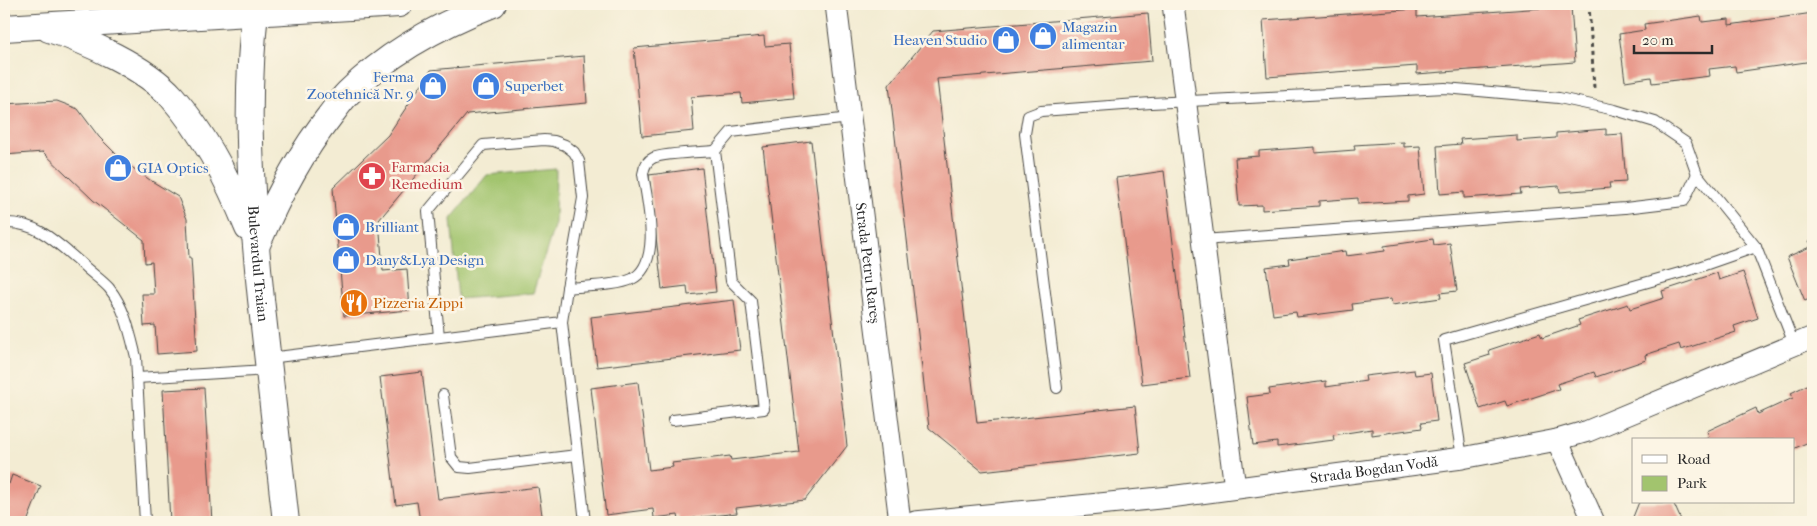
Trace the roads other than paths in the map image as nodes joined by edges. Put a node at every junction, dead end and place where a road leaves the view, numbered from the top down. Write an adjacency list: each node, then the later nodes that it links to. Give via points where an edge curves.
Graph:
1 (97, 4): 7 (street)
2 (399, 4): 6 (street)
3 (493, 4): 15 (street, via 422,36 383,62 347,94 294,168)
4 (836, 4): 10 (street, Strada Petru Rareș)
5 (1173, 4): 9 (street)
6 (255, 8): 7 (street); 15 (street, Bulevardul Traian, via 250,112)
7 (39, 26): 8 (street); 15 (street, via 74,37 109,54 142,72 171,96 221,168)
8 (4, 28)
9 (1185, 102): 12 (lane, via 1445,88 1558,98 1655,122 1686,143); 14 (street); 23 (lane, via 1041,111 1028,116 1025,134)
10 (850, 118): 11 (lane, via 731,132); 33 (street, Strada Petru Rareș)
11 (715, 151): 17 (lane, via 657,156 647,162 644,174 652,245 642,270 632,279); 25 (lane, via 730,281 751,301 764,409)
12 (1697, 174): 14 (lane, via 1684,201); 16 (lane)
13 (4, 223): 22 (lane, via 31,226 50,236 109,288 130,332)
14 (1203, 240): 29 (street)
15 (256, 247): 21 (street, Bulevardul Traian)
16 (1756, 247): 20 (lane); 28 (lane, via 1690,270 1444,340)
17 (567, 288): 18 (lane); 19 (lane, via 583,198 580,161 565,145 554,141 483,145 428,212)
18 (562, 322): 19 (lane); 27 (lane)
19 (439, 337): 21 (lane)
20 (1804, 340): 26 (street, Strada Bogdan Vodă, via 1588,431)
21 (268, 364): 22 (lane); 31 (street, Bulevardul Traian)
22 (137, 378): 30 (lane)
23 (1057, 388)
24 (443, 394): 27 (lane, via 451,457 459,467)
25 (673, 420)
26 (1557, 440): 28 (street, Strada Bogdan Vodă); 35 (street)
27 (577, 454): 32 (lane)
28 (1462, 458): 29 (street, Strada Bogdan Vodă)
29 (1235, 488): 34 (street, Strada Bogdan Vodă)
30 (145, 522)
31 (286, 522)
32 (585, 522)
33 (900, 522)
34 (915, 522)
35 (1594, 522)

